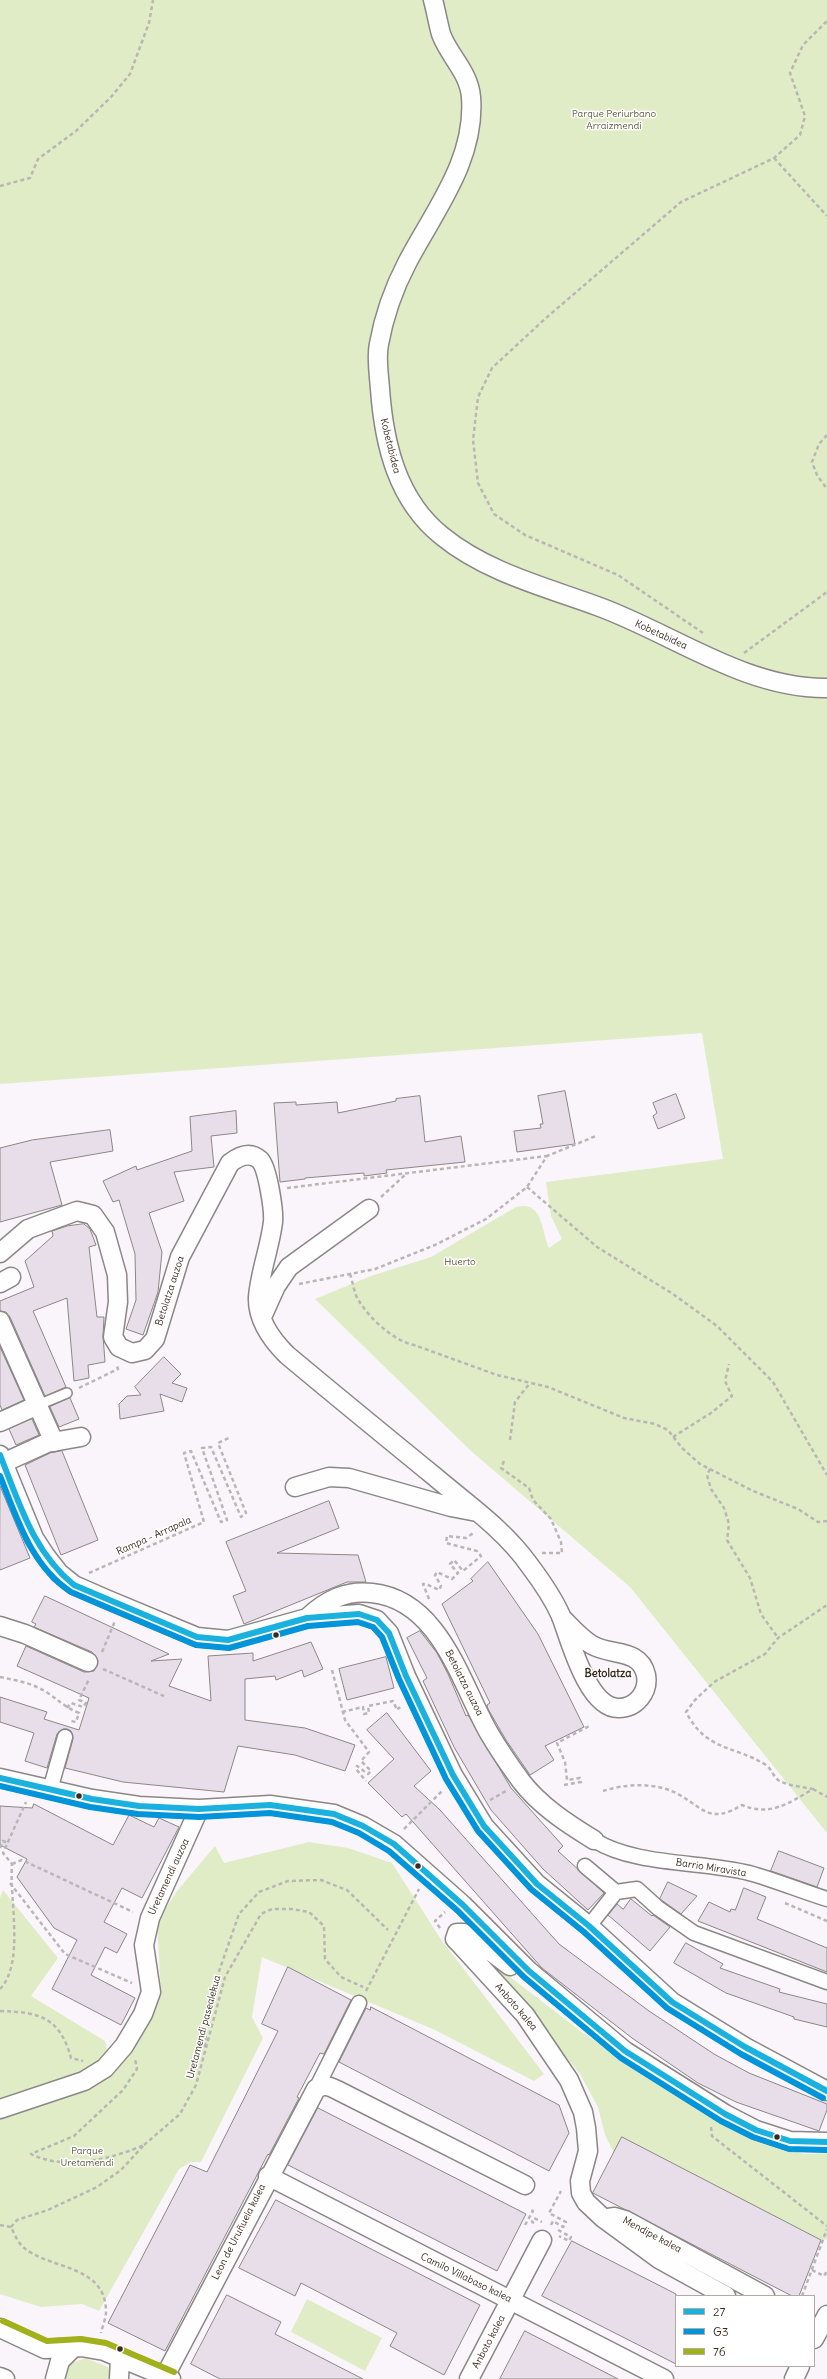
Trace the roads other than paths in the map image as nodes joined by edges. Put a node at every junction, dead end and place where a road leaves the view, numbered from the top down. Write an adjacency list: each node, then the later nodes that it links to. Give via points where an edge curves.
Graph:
1 (433, 0): 2 (street, Kobetabidea, via 442,36 464,72 471,97 468,140 451,188 407,264 389,304 378,345 382,412 391,457 400,485 420,515 442,536 477,560 603,608 682,646 759,676 790,686)
2 (827, 688)
3 (369, 1209): 5 (street, via 289,1267 274,1291)
4 (0, 1253): 5 (street, Betolatza auzoa, via 28,1229 77,1211 93,1215 105,1232 117,1275 118,1302 113,1338 119,1347 132,1353 145,1350 155,1339 180,1257 230,1163 239,1156 251,1155 260,1161 269,1190 273,1220 258,1298)
5 (262, 1318): 14 (street, Betolatza auzoa, via 272,1339 287,1355)
6 (0, 1321): 8 (street)
7 (67, 1393): 8 (lane)
8 (38, 1405): 9 (street); 11 (street)
9 (0, 1422)
10 (81, 1437): 11 (street)
11 (54, 1442): 12 (street)
12 (2, 1459): 16 (street, Betolatza auzoa, via 34,1538 59,1573 74,1585 197,1637 228,1640)
13 (295, 1487): 14 (street, via 329,1476 349,1478 451,1507)
14 (478, 1512): 15 (street, Betolatza auzoa, via 528,1562)
15 (561, 1617): 15 (street, via 569,1643 598,1699 615,1708 633,1705 645,1690 647,1680 640,1662 630,1654 607,1651 591,1644)
16 (307, 1618): 23 (street, Betolatza auzoa, via 319,1606 352,1592 389,1596 410,1607 446,1647 489,1733 522,1782 564,1822); 27 (street, Betolatza auzoa, via 359,1614 377,1620 389,1633 406,1676 457,1781 484,1826 537,1884)
17 (0, 1626): 18 (street, via 26,1634)
18 (91, 1664)
19 (65, 1737): 21 (street)
20 (0, 1778): 21 (street)
21 (42, 1788): 22 (street, via 139,1806)
22 (199, 1809): 30 (street, via 270,1805 334,1814 391,1842 463,1905 529,1971); 33 (street, Uretamendi auzoa, via 150,1918 144,1945 151,1992 134,2031 105,2068 84,2081 64,2090)
23 (594, 1840): 26 (street, Barrio Miravista, via 604,1846 638,1855 748,1873)
24 (585, 1866): 25 (street)
25 (616, 1892): 27 (street); 28 (street, via 637,1889 658,1908 694,1933)
26 (827, 1899)
27 (588, 1926): 32 (street, Betolatza auzoa, via 672,2002 745,2047)
28 (827, 1982)
29 (359, 2003): 31 (street)
30 (576, 2011): 34 (street, via 625,2051 725,2114 756,2130 790,2141); 37 (street, Anboto kalea, via 552,2000 470,1936 457,1933 455,1939 525,2015 569,2080 583,2112 586,2128 588,2151 580,2181 581,2193 591,2208)
31 (316, 2089): 35 (street, Leon de Uruñuela kalea); 36 (street, via 326,2085 337,2090)
32 (827, 2091)
33 (0, 2109)
34 (825, 2141)
35 (268, 2176): 41 (street, Camilo Villabaso kalea); 50 (street, Leon de Uruñuela kalea)
36 (525, 2185)
37 (603, 2218): 39 (street, Mendipe kalea, via 659,2259); 40 (street, Mendipe kalea, via 615,2217 626,2220)
38 (546, 2233): 41 (street, Anboto kalea)
39 (724, 2295)
40 (763, 2295)
41 (511, 2300): 54 (street, Anboto kalea); 55 (street, Camilo Villabaso kalea)
42 (827, 2315): 44 (street)
43 (0, 2328): 45 (street, via 45,2349)
44 (815, 2335)
45 (73, 2348): 46 (street, via 96,2349); 52 (street, via 60,2361)
46 (120, 2358): 48 (street); 53 (street)
47 (800, 2367): 56 (street)
48 (141, 2373): 50 (street)
49 (0, 2376): 51 (street)
50 (168, 2378)
51 (5, 2379)
52 (55, 2379)
53 (119, 2379)
54 (469, 2379)
55 (664, 2379)
56 (794, 2379)

